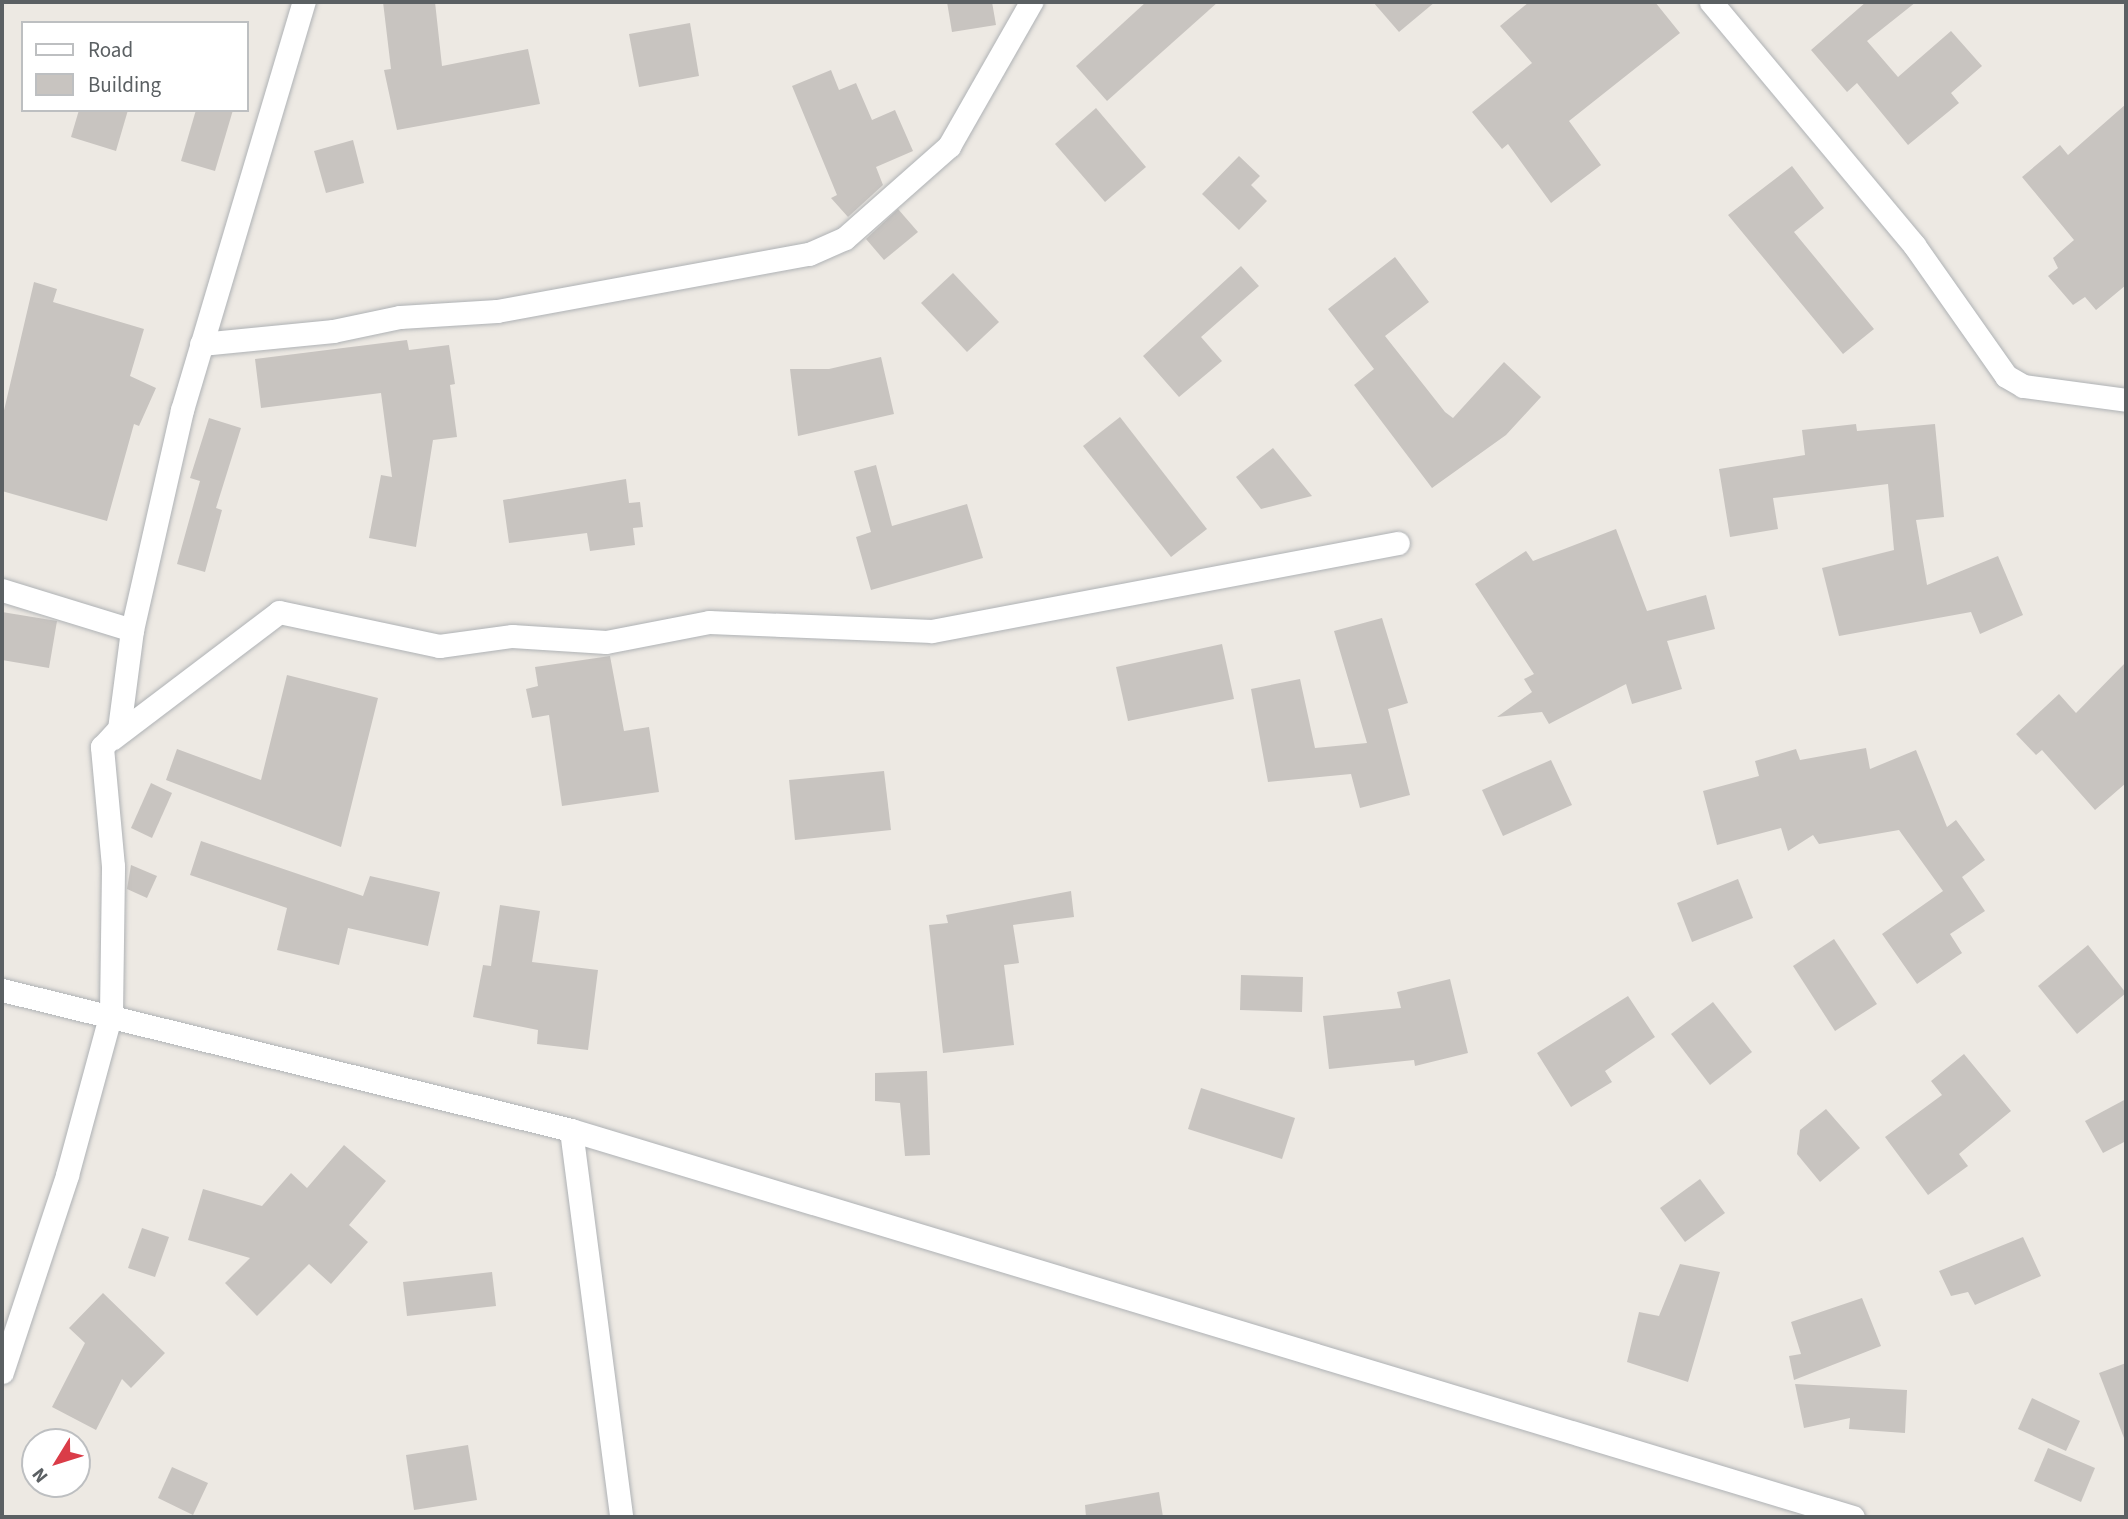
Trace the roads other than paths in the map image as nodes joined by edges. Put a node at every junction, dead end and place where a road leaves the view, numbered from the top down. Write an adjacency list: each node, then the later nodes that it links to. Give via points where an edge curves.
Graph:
1 (304, 2): 4 (street)
2 (1031, 2): 4 (street, via 949,146 845,238 809,254 497,312 407,316 333,331)
3 (1711, 2): 5 (street, via 1914,245 2006,376 2023,386)
4 (201, 344): 8 (street)
5 (2126, 400)
6 (1398, 543): 9 (street, via 932,631 709,622 606,642 512,636 439,646 279,612)
7 (2, 590): 8 (street)
8 (132, 630): 9 (street, via 119,729)
9 (102, 747): 11 (street, via 113,866)
10 (2, 990): 11 (street)
11 (111, 1013): 12 (street); 13 (street, via 67,1175)
12 (572, 1130): 14 (street); 15 (street)
13 (2, 1372)
14 (621, 1517)
15 (1853, 1517)

